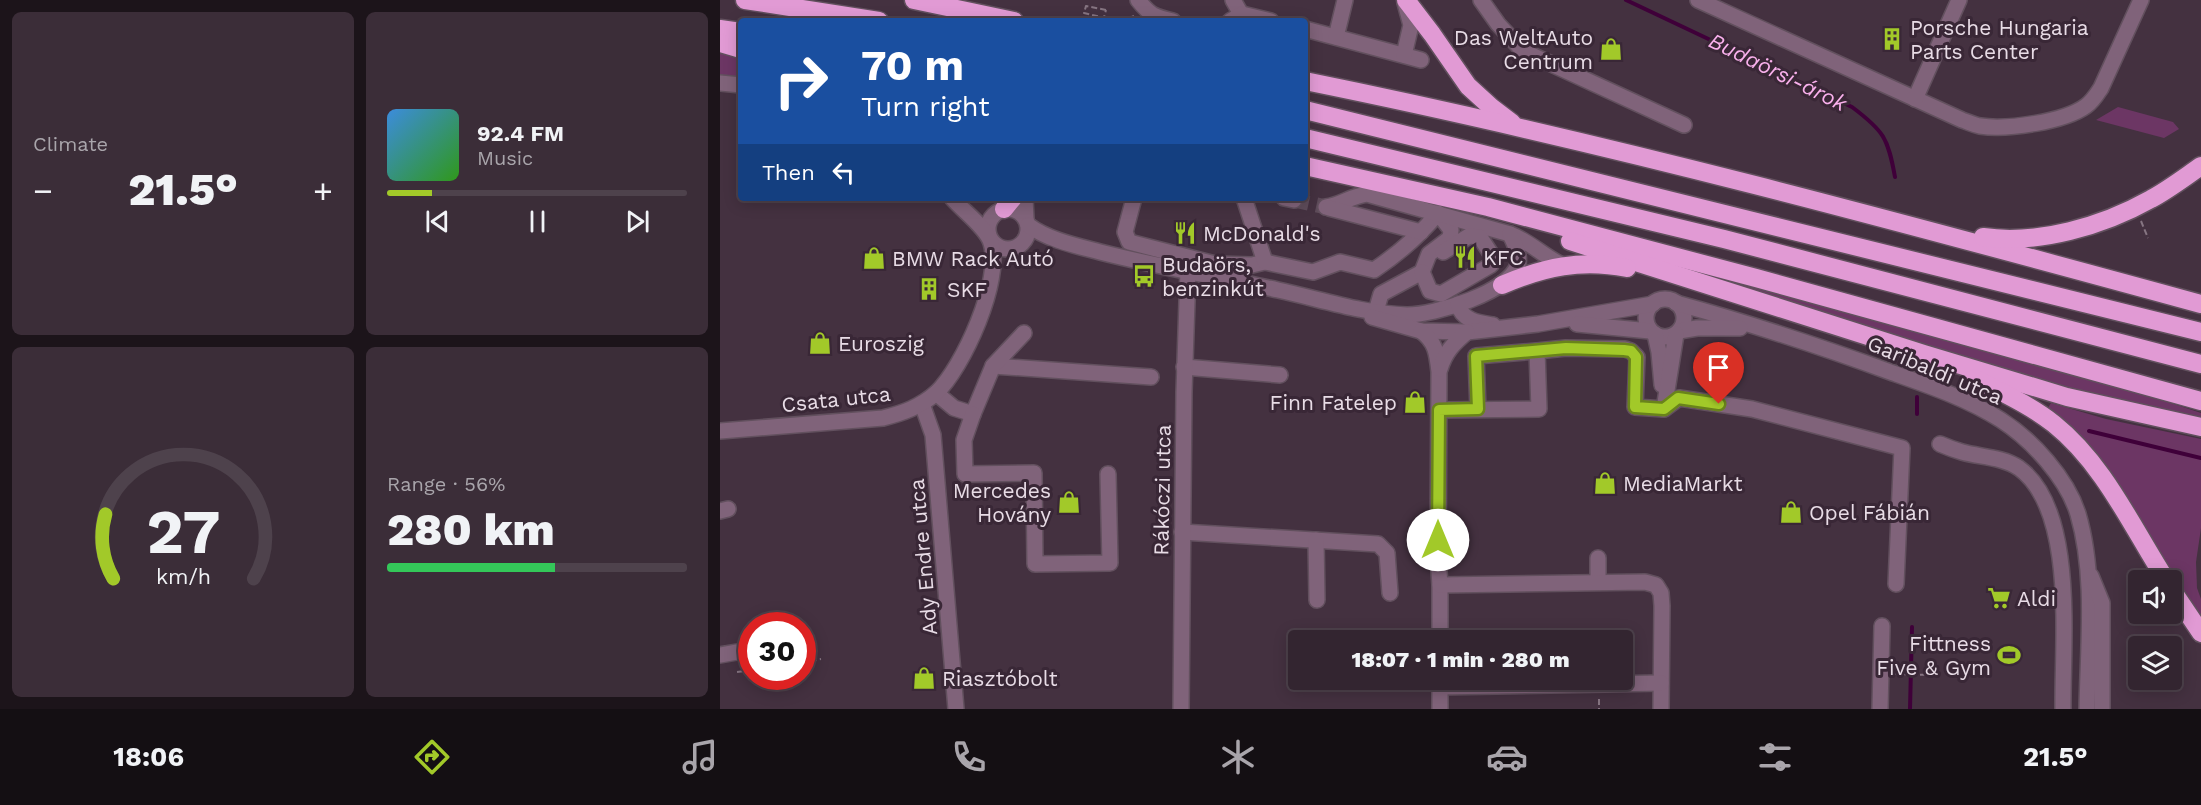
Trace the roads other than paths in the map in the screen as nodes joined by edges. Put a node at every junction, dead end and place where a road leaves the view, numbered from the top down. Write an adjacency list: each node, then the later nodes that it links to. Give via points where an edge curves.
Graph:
1 (746, 0): 12 (highway)
2 (914, 0): 13 (highway)
3 (1138, 0): 14 (street, via 1144,9)
4 (1233, 0): 11 (street)
5 (1345, 0): 19 (street)
6 (1405, 0): 22 (street, via 1412,25); 30 (highway, via 1468,86)
7 (1482, 0): 29 (street, via 1523,51)
8 (1698, 0): 27 (street)
9 (1959, 0): 27 (street)
10 (2141, 0): 27 (street, via 2096,97 2074,112 2030,123 1979,126)
11 (1241, 14): 15 (street)
12 (860, 18)
13 (1000, 18)
14 (1160, 18)
15 (1258, 18)
16 (720, 29): 18 (highway)
17 (1308, 31): 19 (street)
18 (738, 32)
19 (1336, 37): 22 (street)
20 (720, 43): 21 (highway)
21 (738, 48)
22 (1404, 55): 23 (street)
23 (1422, 60)
24 (1310, 81): 30 (highway)
25 (720, 83): 26 (street)
26 (738, 86)
27 (1916, 99)
28 (1308, 111): 66 (highway)
29 (1684, 125)
30 (1518, 127): 42 (highway)
31 (1308, 139): 71 (highway, via 1724,239)
32 (2201, 166): 42 (highway, via 2151,199 2113,217 2070,230 1998,238)
33 (1308, 167): 34 (highway)
34 (1396, 188): 51 (highway); 78 (highway, via 1488,207 1734,272)
35 (955, 201): 39 (street, via 979,212); 45 (street)
36 (1026, 201): 41 (street)
37 (1133, 201): 48 (street, via 1125,232 1129,242 1215,264 1241,266)
38 (1245, 201): 48 (street)
39 (1005, 206): 41 (street, via 1017,211); 45 (street, via 990,221)
40 (1438, 213): 43 (street); 43 (street, via 1366,194 1326,207); 44 (street); 59 (street, via 1451,230 1450,238 1429,254 1424,267 1381,294)
41 (1027, 222): 46 (street, via 1038,232); 47 (street, via 1027,238)
42 (1916, 226): 57 (highway)
43 (1421, 232): 48 (street, via 1374,270 1340,262 1313,272)
44 (1509, 234): 49 (street); 53 (street, via 1519,257 1517,267)
45 (990, 239): 47 (street, via 1000,248); 52 (street, Csata utca, via 994,251)
46 (1071, 244): 47 (street, via 1036,242); 50 (street)
47 (1018, 246): 52 (street, Csata utca)
48 (1265, 262)
49 (1562, 265): 51 (highway, via 1613,265); 53 (highway)
50 (1188, 271): 58 (street); 73 (street, Rákóczi utca)
51 (1690, 280): 70 (highway)
52 (990, 284): 77 (street, Csata utca, via 967,347)
53 (1502, 285): 55 (street)
54 (1676, 303): 56 (street, via 1662,300); 62 (street, Garibaldi utca); 68 (street, via 1684,316)
55 (1458, 304): 59 (street, via 1409,315); 61 (street, via 1470,320)
56 (1653, 304): 60 (street); 65 (street, via 1646,317)
57 (2201, 304)
58 (1351, 307): 59 (street); 63 (street)
59 (1376, 312)
60 (1538, 324): 61 (street); 65 (street, via 1586,324)
61 (1505, 327): 64 (street)
62 (1755, 328): 68 (street, Garibaldi utca, via 1697,328); 91 (street, Garibaldi utca, via 1931,387 2002,421 2037,449 2065,487 2078,514)
63 (1421, 331): 64 (street); 74 (street, via 1435,345)
64 (1467, 332): 74 (street, via 1450,346)
65 (1652, 332): 68 (street, via 1663,337); 81 (street, via 1659,352)
66 (2201, 332)
67 (1024, 333): 72 (street)
68 (1677, 333): 81 (street)
69 (1537, 351): 80 (street, via 1476,356); 80 (street, via 1539,409); 81 (street, via 1631,351 1636,357 1635,407)
70 (1924, 354): 84 (highway, via 2067,397); 92 (highway, via 2015,398 2066,434 2094,465)
71 (2201, 364)
72 (993, 366): 76 (street); 83 (street)
73 (1184, 367): 75 (street); 88 (street, Rákóczi utca)
74 (1439, 372): 82 (street)
75 (1280, 375)
76 (1150, 377)
77 (936, 393): 79 (street, Csata utca); 83 (street, via 954,408)
78 (2201, 401)
79 (922, 404): 85 (street, Csata utca, via 882,418); 107 (street, Ady Endre utca, via 933,435)
80 (1478, 409): 82 (street)
81 (1664, 409): 94 (street, via 1678,398 1752,409 1902,448)
82 (1439, 410): 95 (street)
83 (973, 414): 87 (street, via 964,440 965,474 1034,472 1035,564 1110,563)
84 (2201, 427)
85 (720, 431)
86 (1940, 444): 112 (street, via 2008,462 2031,479 2045,501 2053,519 2063,580)
87 (1108, 474)
88 (1182, 532): 89 (street); 108 (street, Rákóczi utca)
89 (1316, 540): 96 (street, via 1378,544 1384,548); 97 (street)
90 (1598, 558): 93 (street)
91 (2087, 568): 113 (street, Garibaldi utca); 114 (street, via 2102,603)
92 (2160, 570)
93 (1598, 582): 95 (street); 105 (street, via 1645,582 1656,585 1661,593)
94 (1896, 584)
95 (1440, 585): 99 (street)
96 (1390, 593)
97 (1317, 600)
98 (2182, 605): 100 (highway)
99 (1440, 630)
100 (2201, 633)
101 (1876, 635): 111 (street)
102 (737, 652): 103 (street)
103 (720, 655)
104 (1633, 683): 105 (street)
105 (1661, 683): 110 (street)
106 (1440, 690): 109 (street)
107 (956, 709)
108 (1181, 709)
109 (1440, 709)
110 (1661, 709)
111 (1880, 709)
112 (2063, 709)
113 (2087, 709)
114 (2102, 709)

